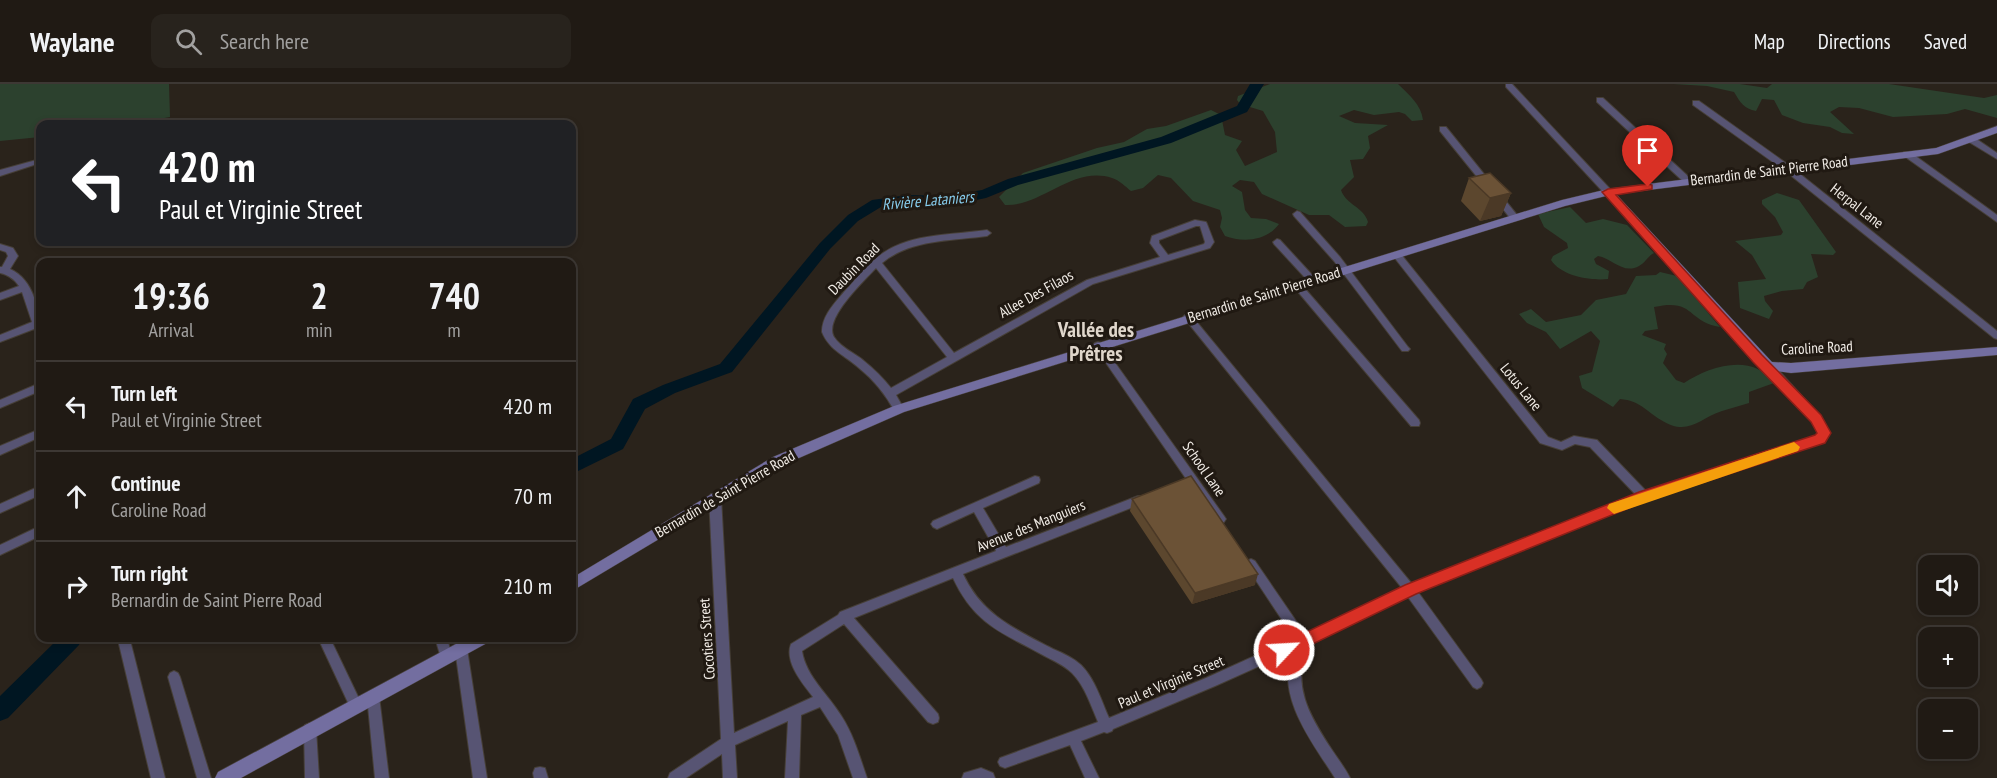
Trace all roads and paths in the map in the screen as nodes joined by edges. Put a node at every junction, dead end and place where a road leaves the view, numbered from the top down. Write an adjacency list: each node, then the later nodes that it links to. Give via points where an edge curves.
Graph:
1 (1509, 85): 13 (street)
2 (1600, 100): 12 (street)
3 (1696, 103): 10 (street, Herpal Lane)
4 (1443, 129): 15 (street)
5 (1994, 133): 6 (main road, Bernardin de Saint Pierre Road)
6 (1972, 140): 7 (main road, Bernardin de Saint Pierre Road, via 1938,151); 8 (street)
7 (1907, 154): 10 (main road, Bernardin de Saint Pierre Road); 16 (street)
8 (1997, 157)
9 (36, 162): 11 (street)
10 (1787, 168): 12 (main road, Bernardin de Saint Pierre Road); 32 (street, Herpal Lane)
11 (0, 173)
12 (1688, 181): 13 (main road, Bernardin de Saint Pierre Road)
13 (1608, 192): 15 (main road, Bernardin de Saint Pierre Road); 38 (main road, Caroline Road)
14 (1298, 214): 24 (street)
15 (1514, 217): 20 (main road, Bernardin de Saint Pierre Road)
16 (1997, 219)
17 (987, 233): 22 (street, Daubin Road, via 914,244 892,251)
18 (1277, 242): 25 (street)
19 (0, 247): 23 (street, via 10,250 13,256)
20 (1396, 255): 24 (main road, Bernardin de Saint Pierre Road); 49 (street, Lotus Lane, via 1544,440 1562,446 1574,440 1593,442)
21 (1166, 258): 21 (street, Allee Des Filaos, via 1207,246 1210,242 1203,224 1195,223 1155,238 1154,243); 37 (street, Allee Des Filaos, via 1090,282)
22 (878, 264): 37 (street); 40 (street, Daubin Road, via 837,307 827,333)
23 (3, 270): 27 (street, via 16,275)
24 (1344, 271): 25 (main road, Bernardin de Saint Pierre Road); 35 (street)
25 (1312, 280): 26 (main road, Bernardin de Saint Pierre Road)
26 (1297, 285): 29 (main road, Bernardin de Saint Pierre Road); 43 (street)
27 (25, 287): 28 (street); 30 (street)
28 (0, 297)
29 (1188, 317): 34 (main road, Bernardin de Saint Pierre Road); 61 (street)
30 (36, 319)
31 (36, 329): 33 (street)
32 (1997, 336)
33 (0, 339)
34 (1098, 345): 42 (main road, Bernardin de Saint Pierre Road); 54 (street, School Lane, via 1187,481)
35 (1405, 349)
36 (1997, 351): 38 (main road, Caroline Road, via 1791,368)
37 (952, 357): 40 (street, Allee Des Filaos)
38 (1768, 366): 49 (street, Paul et Virginie Street, via 1816,419 1824,433 1820,439)
39 (36, 389): 41 (street)
40 (890, 393): 42 (street, Daubin Road)
41 (0, 404)
42 (899, 409): 50 (main road, Bernardin de Saint Pierre Road, via 778,461)
43 (1415, 423)
44 (36, 435): 45 (street)
45 (0, 451)
46 (1035, 480): 51 (street)
47 (36, 492): 52 (street)
48 (1159, 492): 57 (street, Avenue des Manguiers)
49 (1644, 496): 61 (street, Paul et Virginie Street)
50 (715, 497): 60 (main road, Bernardin de Saint Pierre Road); 79 (street, Cocotiers Street)
51 (976, 506): 53 (street); 57 (street)
52 (0, 509)
53 (937, 524)
54 (1225, 527)
55 (36, 533): 56 (street)
56 (0, 550)
57 (1003, 553): 59 (street, Avenue des Manguiers)
58 (1245, 555): 63 (street)
59 (956, 572): 62 (street, Avenue des Manguiers); 76 (street, via 964,593 986,618 1066,661 1080,674)
60 (576, 583)
61 (1410, 590): 63 (street, Paul et Virginie Street); 70 (street)
62 (849, 614): 72 (street, Avenue des Manguiers, via 795,648 795,656); 75 (street)
63 (1303, 641): 76 (street, Paul et Virginie Street); 94 (street, via 1295,655 1295,694)
64 (124, 642): 81 (street)
65 (326, 642): 73 (street)
66 (444, 642): 68 (street)
67 (474, 642): 68 (main road)
68 (454, 653): 71 (main road); 86 (street)
69 (174, 677): 82 (street)
70 (1477, 682)
71 (373, 696): 73 (main road); 85 (street)
72 (821, 700): 74 (street); 90 (street, via 835,716)
73 (356, 705): 77 (main road)
74 (795, 711): 79 (street); 89 (street)
75 (933, 718)
76 (1107, 727): 78 (street, Paul et Virginie Street)
77 (310, 729): 83 (main road); 84 (street)
78 (1074, 739): 80 (street, Paul et Virginie Street); 93 (street)
79 (730, 741): 87 (street); 88 (street, Cocotiers Street)
80 (1005, 762)
81 (158, 778)
82 (204, 778)
83 (224, 778)
84 (312, 778)
85 (382, 778)
86 (480, 778)
87 (675, 778)
88 (730, 778)
89 (792, 778)
90 (860, 778)
91 (969, 778): 92 (street, via 981,774)
92 (988, 778)
93 (1092, 778)
94 (1343, 778)

